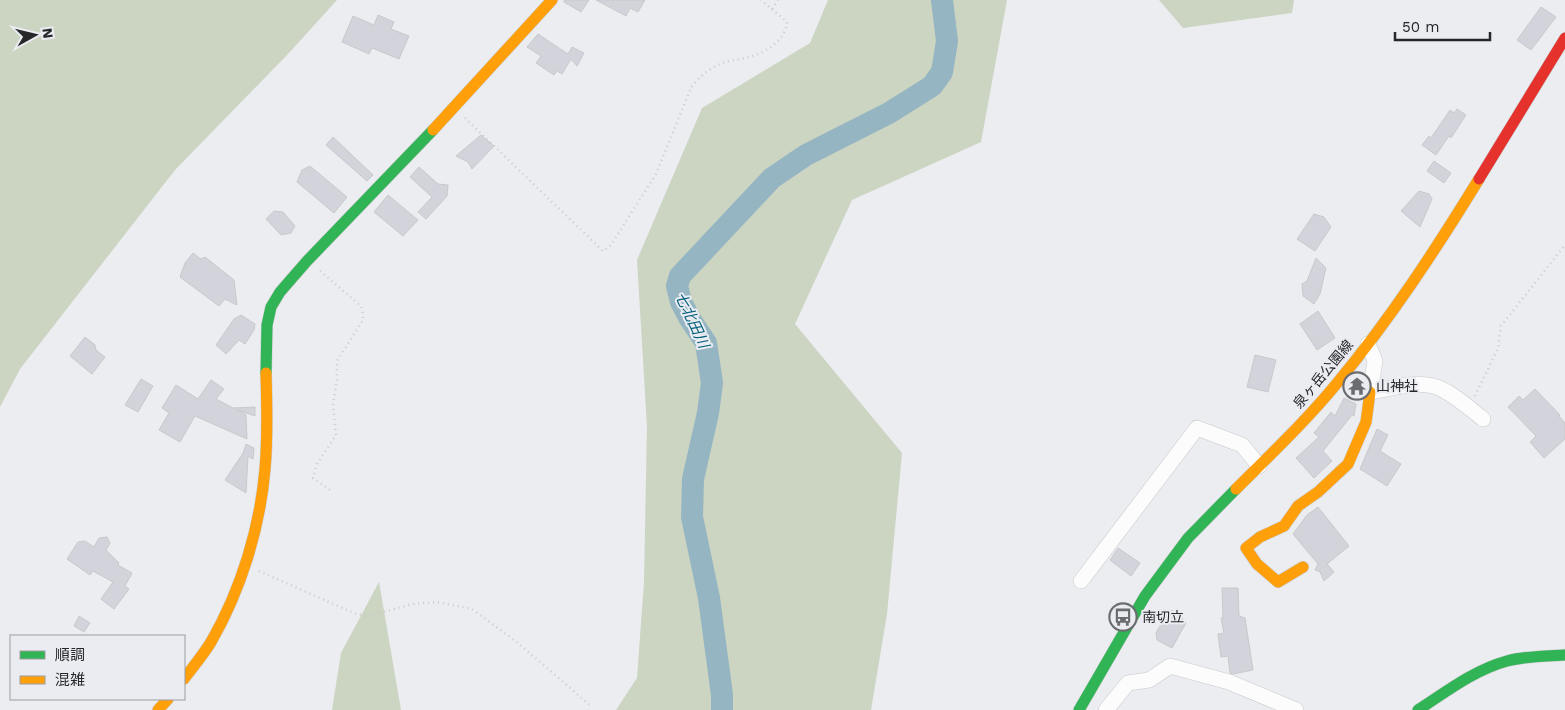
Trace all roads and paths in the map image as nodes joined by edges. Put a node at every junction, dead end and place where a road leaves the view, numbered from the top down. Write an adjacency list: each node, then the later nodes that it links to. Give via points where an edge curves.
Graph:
1 (552, 0): 6 (street)
2 (761, 0): 4 (path)
3 (778, 0): 4 (path)
4 (772, 9): 6 (path, via 787,22 786,31 774,45 751,57 718,64 697,79 656,174 611,245 603,251)
5 (1565, 38): 9 (street, 泉ヶ岳公園線, via 1411,285)
6 (454, 107): 8 (street)
7 (1565, 245): 11 (path, via 1501,326 1498,348)
8 (307, 261): 14 (path, via 361,306 363,313 363,320 337,361 333,405 336,435 317,464 313,478); 15 (street, via 280,292 271,307 267,325 264,487)
9 (1368, 344): 10 (street, via 1375,361); 13 (street, 泉ヶ岳公園線, via 1303,422)
10 (1370, 392): 11 (street, via 1425,385 1437,387); 16 (street, via 1366,422 1348,464 1298,506 1284,526 1260,537 1246,548 1257,564 1278,582)
11 (1469, 408): 12 (street)
12 (1483, 419)
13 (1259, 466): 17 (street, via 1242,445 1197,428); 23 (street, 泉ヶ岳公園線, via 1188,538 1146,596)
14 (330, 490)
15 (245, 565): 19 (street, via 211,643); 21 (path, via 356,614 368,616 413,604 437,602 472,609 518,643)
16 (1303, 567)
17 (1081, 581)
18 (1565, 655): 26 (street, via 1522,658 1486,668)
19 (185, 678)
20 (167, 700): 22 (street)
21 (591, 706)
22 (158, 710)
23 (1079, 710)
24 (1106, 710): 25 (street, via 1128,682 1149,680 1170,666 1228,682)
25 (1296, 710)
26 (1418, 710)

